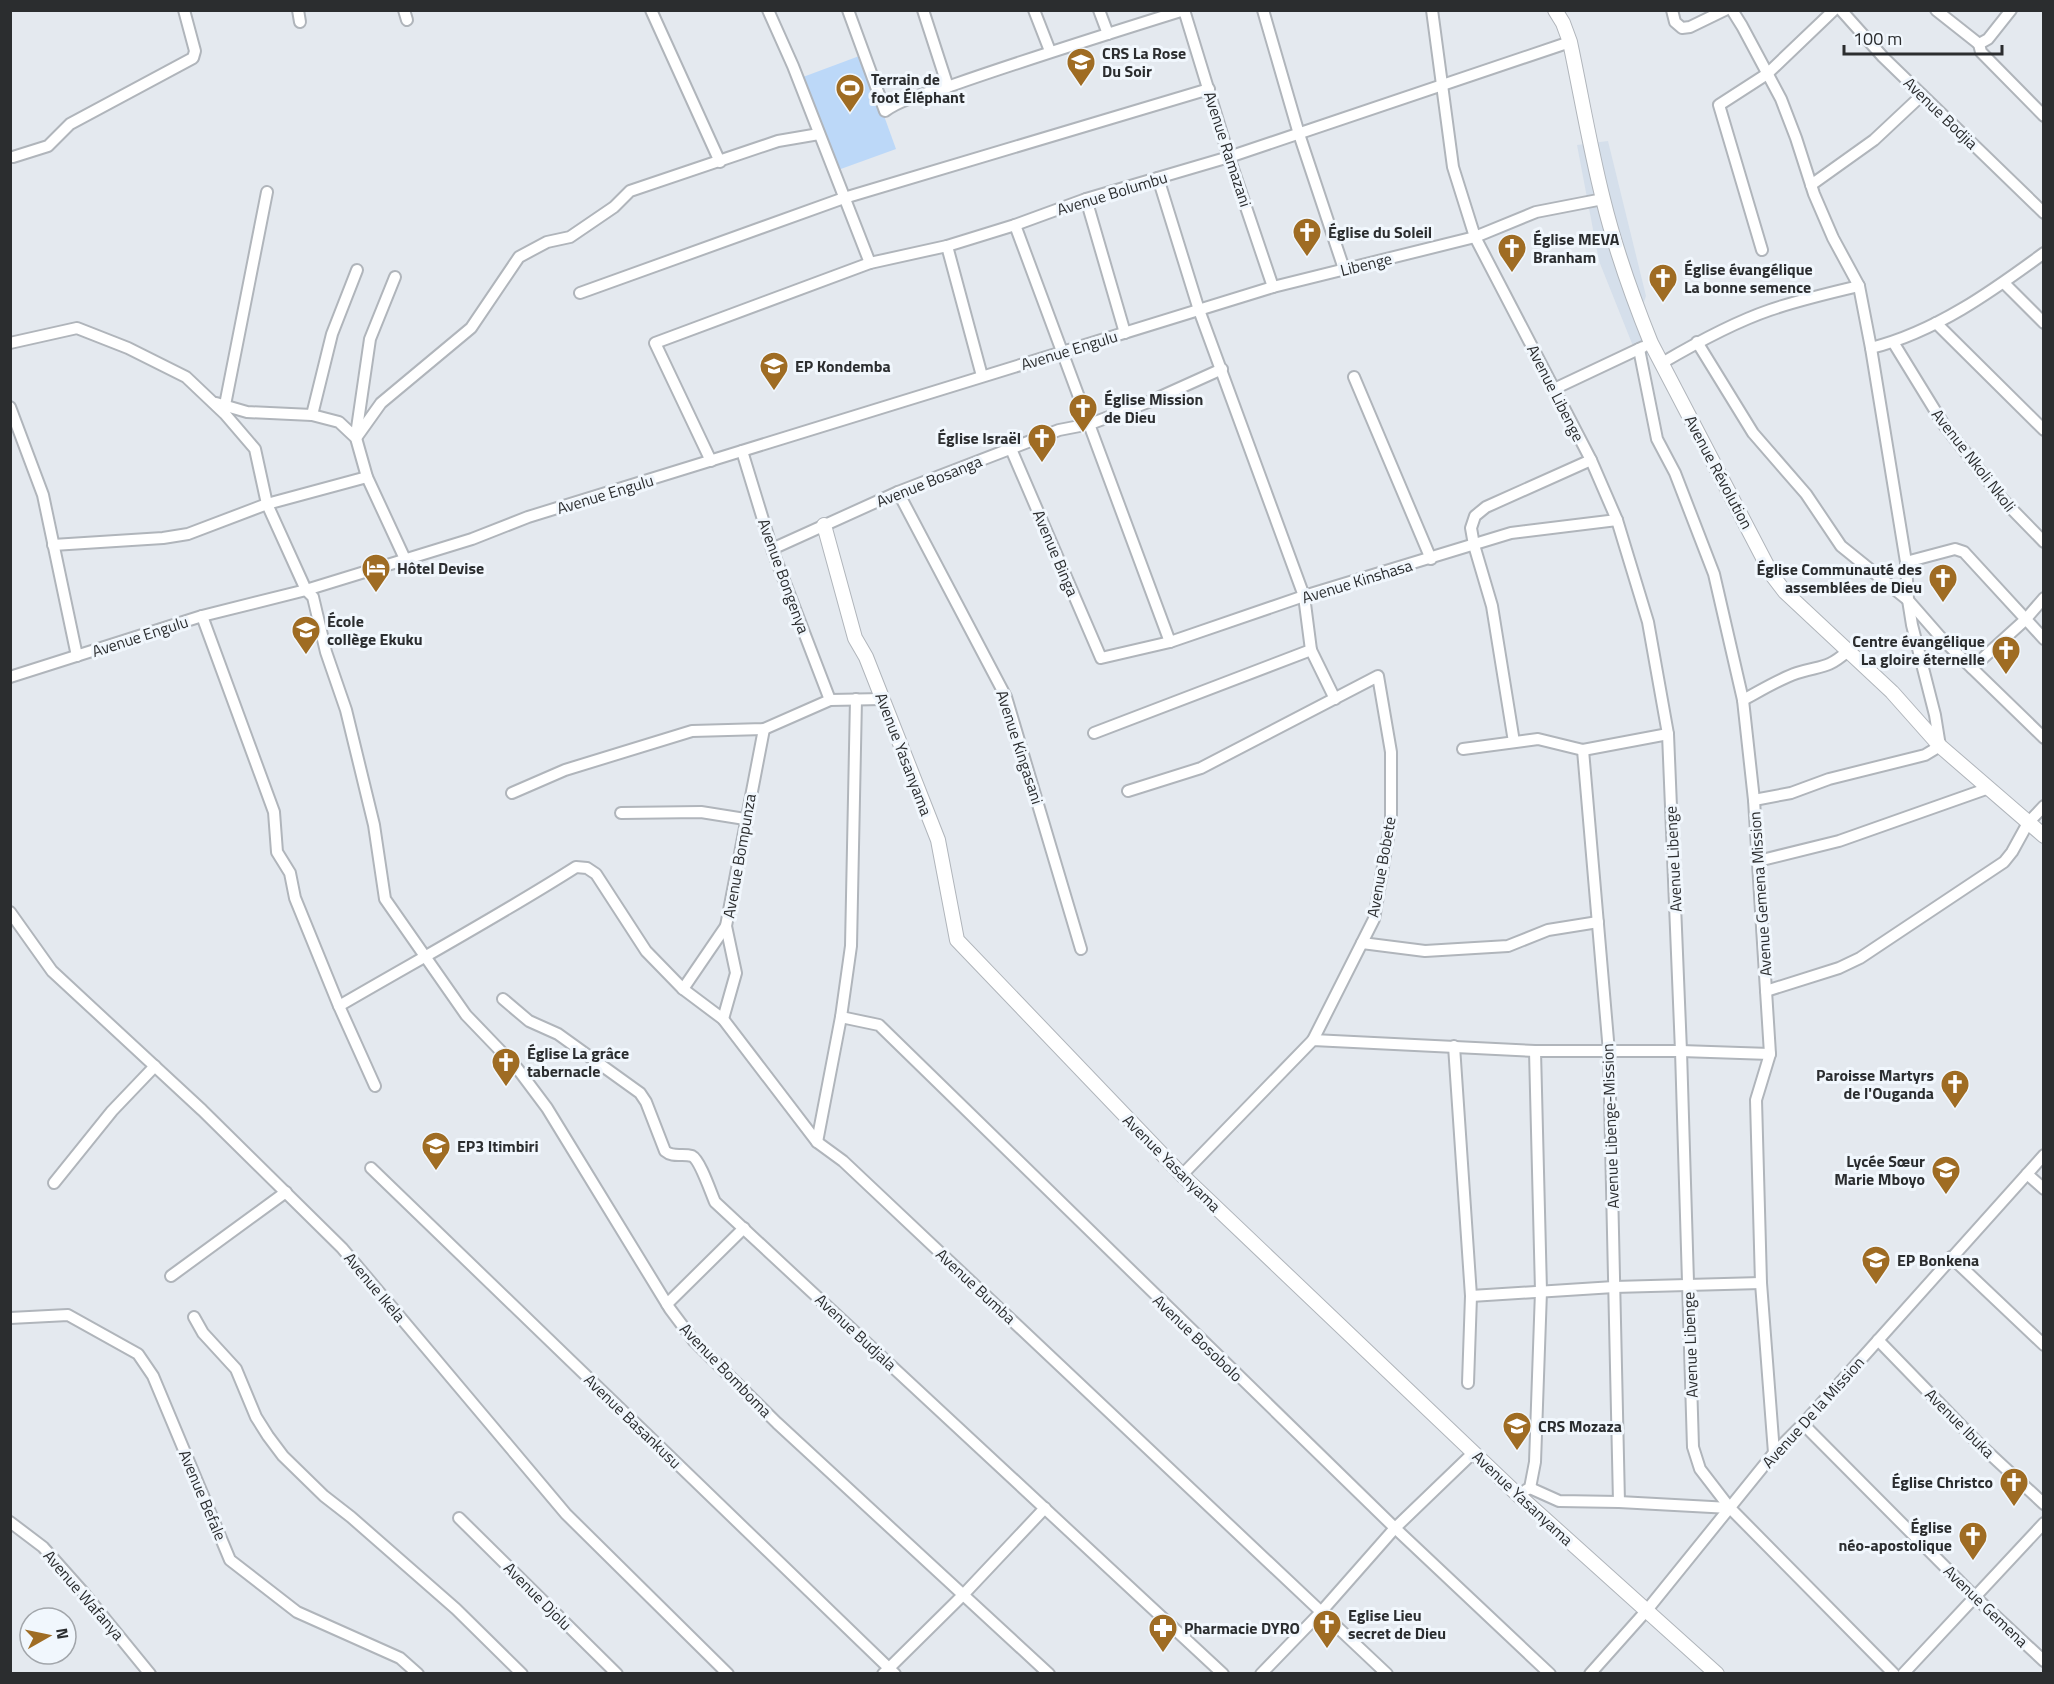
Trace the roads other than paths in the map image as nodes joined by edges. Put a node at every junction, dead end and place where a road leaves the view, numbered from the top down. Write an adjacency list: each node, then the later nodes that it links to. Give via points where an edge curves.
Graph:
1 (184, 10): 33 (street, via 195,51 193,58 70,124 48,146)
2 (298, 10): 20 (street)
3 (651, 10): 35 (street)
4 (768, 10): 31 (street)
5 (848, 10): 27 (street, via 885,111)
6 (923, 10): 27 (street)
7 (1035, 10): 24 (street)
8 (1099, 10): 21 (street)
9 (1184, 10): 21 (street); 28 (street, Avenue Ramazani)
10 (1263, 10): 32 (street)
11 (1432, 10): 26 (street, Avenue Libenge)
12 (1555, 10): 22 (street, Avenue Révolution)
13 (1672, 10): 14 (street, via 1675,22 1682,28)
14 (1725, 10)
15 (1732, 10): 25 (street)
16 (1834, 10): 25 (street)
17 (1841, 10): 29 (street, Avenue Bodjia)
18 (1936, 10): 23 (street)
19 (2011, 10): 23 (street, via 1988,39)
20 (300, 22)
21 (1108, 34): 24 (street)
22 (1570, 42): 26 (street, Avenue Bolumbu); 41 (street, Avenue Révolution)
23 (1979, 44): 30 (street, via 1981,52)
24 (1050, 51): 27 (street)
25 (1767, 74): 37 (street, via 1781,99); 46 (street, via 1719,105)
26 (1441, 86): 32 (street, Avenue Bolumbu); 44 (street, Avenue Libenge, via 1453,167)
27 (948, 87)
28 (1209, 89): 34 (street, Avenue Ramazani); 39 (street)
29 (1922, 95): 37 (street, via 1874,140); 42 (street, Avenue Bodjia)
30 (2043, 116)
31 (819, 134): 35 (street, via 778,141); 39 (street)
32 (1299, 134): 34 (street, Avenue Bolumbu); 49 (street)
33 (13, 157)
34 (1229, 157): 36 (street, Avenue Bolumbu); 54 (street, Avenue Ramazani)
35 (720, 162): 77 (street, via 630,191 570,237 547,242 519,257 471,328 381,403)
36 (1158, 178): 40 (street, Avenue Bolumbu); 56 (street)
37 (1811, 185): 53 (street)
38 (267, 192): 72 (street)
39 (844, 198): 48 (street); 55 (street)
40 (1086, 199): 43 (street, Avenue Bolumbu); 59 (street)
41 (1603, 199): 44 (street, Libenge, via 1536,212); 63 (street, Avenue Révolution)
42 (2043, 213)
43 (1015, 225): 45 (street, Avenue Bolumbu); 65 (street)
44 (1475, 237): 49 (street, Libenge); 70 (street, Avenue Libenge)
45 (947, 246): 48 (street, Avenue Bolumbu); 68 (street)
46 (1762, 250)
47 (2043, 253): 52 (street)
48 (870, 263): 81 (street, Avenue Bolumbu, via 655,343)
49 (1344, 269): 54 (street, Libenge)
50 (357, 270): 74 (street, via 332,334)
51 (395, 277): 77 (street, via 370,339)
52 (2004, 283): 57 (street); 58 (street)
53 (1859, 286): 60 (street, via 1766,311); 64 (street)
54 (1273, 287): 56 (street, Libenge)
55 (580, 294)
56 (1199, 310): 59 (street, Avenue Engulu); 67 (street)
57 (1936, 323): 61 (street); 76 (street)
58 (2043, 323)
59 (1125, 333): 65 (street, Avenue Engulu)
60 (1697, 342): 66 (street); 97 (street, via 1754,433 1806,494 1841,546)
61 (1893, 342): 64 (street); 87 (street, Avenue Nkoli Nkoli, via 1944,425 2003,500)
62 (10, 343): 71 (street, Avenue Bomboma, via 77,328 186,377)
63 (1645, 346): 66 (street, Avenue Révolution); 70 (street); 112 (street, Avenue Gemena Mission, via 1657,439 1675,473 1714,574)
64 (1871, 348): 93 (street)
65 (1062, 352): 68 (street, Avenue Engulu); 75 (street)
66 (1662, 363): 103 (street, Avenue Révolution, via 1773,575 1785,592)
67 (1222, 369): 75 (street, Avenue Bosanga); 95 (street)
68 (982, 376): 79 (street, Avenue Engulu)
69 (1354, 377): 92 (street)
70 (1554, 389): 80 (street, Avenue Libenge)
71 (213, 402): 72 (street); 84 (street, Avenue Bomboma, via 255,449)
72 (225, 405): 74 (street, via 247,412)
73 (10, 407): 88 (street, via 43,495)
74 (312, 416): 77 (street, via 339,422)
75 (1090, 424): 78 (street, Avenue Bosanga, via 1059,430); 101 (street)
76 (2043, 430)
77 (356, 438): 82 (street)
78 (1011, 449): 83 (street, Avenue Bosanga); 105 (street, Avenue Binga)
79 (742, 451): 81 (street, Avenue Engulu); 90 (street, Avenue Bongenya)
80 (1591, 460): 85 (street, Avenue Libenge); 89 (street, via 1486,507 1475,516 1471,528)
81 (711, 461): 91 (street, Avenue Engulu)
82 (367, 477): 84 (street); 91 (street)
83 (898, 492): 86 (street, Avenue Bosanga); 135 (street, Avenue Kingasani, via 1006,696)
84 (267, 504): 88 (street, via 188,534); 94 (street, Avenue Bomboma)
85 (1617, 520): 89 (street, Avenue Kinshasa, via 1511,533); 115 (street, Avenue Libenge, via 1648,622)
86 (824, 525): 90 (street, Avenue Bosanga); 109 (street, Avenue Yasanyama, via 855,638)
87 (2043, 542)
88 (53, 545): 104 (street)
89 (1474, 545): 92 (street, Avenue Kinshasa); 117 (street, via 1492,606)
90 (772, 549): 111 (street, Avenue Bongenya)
91 (405, 559): 94 (street, Avenue Engulu)
92 (1431, 559): 95 (street, Avenue Kinshasa)
93 (1906, 562): 97 (street); 99 (street, via 1955,549 1964,552)
94 (306, 590): 98 (street, Avenue Engulu); 136 (street, Avenue Bomboma, via 313,597 346,710 374,825 385,899)
95 (1304, 596): 101 (street, Avenue Kinshasa); 102 (street)
96 (2043, 598): 99 (street)
97 (1908, 600): 106 (street); 118 (street)
98 (202, 616): 104 (street, Avenue Engulu); 140 (street, via 274,812 277,852 290,873 295,898)
99 (2025, 620): 100 (street); 106 (street)
100 (2043, 639)
101 (1170, 642): 105 (street, Avenue Kinshasa)
102 (1311, 650): 110 (street); 114 (street)
103 (1848, 651): 112 (street, via 1823,668 1797,673); 118 (street, Avenue Révolution)
104 (77, 656): 107 (street, Avenue Engulu)
105 (1101, 658)
106 (1972, 668): 116 (street)
107 (10, 677)
108 (856, 699): 109 (street); 111 (street); 141 (street, via 851,946)
109 (883, 699): 155 (street, Avenue Yasanyama, via 938,840 957,940)
110 (1335, 699): 122 (street, via 1201,768); 134 (street, Avenue Bobete, via 1378,676 1391,752 1391,820 1374,919)
111 (830, 700): 113 (street)
112 (1743, 700): 124 (street, Avenue Gemena Mission)
113 (764, 729): 123 (street, via 692,731 565,770); 127 (street, Avenue Bompunza)
114 (1094, 733)
115 (1668, 734): 120 (street); 146 (street, Avenue Libenge)
116 (2043, 738)
117 (1514, 742): 119 (street); 120 (street, via 1538,739)
118 (1940, 746): 121 (street, Avenue Révolution); 124 (street, via 1925,755)
119 (1463, 749)
120 (1583, 750): 132 (street, Avenue Libenge-Mission)
121 (1989, 788): 128 (street, Avenue Révolution); 130 (street, via 1839,841)
122 (1128, 791)
123 (512, 794)
124 (1754, 800): 130 (street, Avenue Gemena Mission)
125 (2043, 806): 128 (street)
126 (621, 813): 127 (street, via 701,812)
127 (745, 819): 133 (street, Avenue Bompunza)
128 (2028, 823): 129 (street, Avenue Révolution); 138 (street, via 2004,862 1860,958)
129 (2043, 836)
130 (1758, 861): 138 (street, Avenue Gemena Mission)
131 (10, 912): 149 (street, Avenue Ikela, via 52,970)
132 (1598, 922): 134 (street, via 1548,930 1508,946 1425,951); 147 (street, Avenue Libenge-Mission)
133 (726, 926): 137 (street); 142 (street, Avenue Bompunza, via 736,973)
134 (1362, 943): 143 (street, Avenue Bobete)
135 (1081, 949)
136 (425, 956): 137 (street, Avenue Bumba, via 576,867 587,868 596,873 646,951); 140 (street); 167 (street, Avenue Bomboma, via 466,1015 517,1068 547,1108)
137 (683, 989): 142 (street, Avenue Bumba)
138 (1766, 991): 148 (street, Avenue Gemena Mission)
139 (503, 999): 159 (street, Avenue Budjala, via 529,1021 558,1034 640,1093 665,1151 697,1160 716,1202)
140 (339, 1006): 150 (street)
141 (841, 1017): 151 (street); 184 (street, Avenue Bosobolo, via 879,1025)
142 (723, 1019): 151 (street, Avenue Bumba)
143 (1313, 1040): 144 (street); 155 (street, Avenue Bobete)
144 (1454, 1046): 145 (street); 166 (street)
145 (1535, 1051): 147 (street); 165 (street)
146 (1682, 1051): 147 (street); 148 (street); 163 (street, Avenue Libenge)
147 (1609, 1052): 164 (street, Avenue Libenge-Mission)
148 (1770, 1054): 162 (street, Avenue Gemena Mission, via 1755,1100)
149 (155, 1066): 156 (street, via 112,1111); 158 (street, Avenue Ikela)
150 (375, 1086)
151 (817, 1142): 188 (street, Avenue Bumba, via 852,1169)
152 (2043, 1155): 154 (street, Avenue De la Mission)
153 (371, 1168): 190 (street, Avenue Basankusu)
154 (2027, 1174): 157 (street); 160 (street, Avenue De la Mission)
155 (1182, 1175): 174 (street, Avenue Yasanyama)
156 (54, 1183)
157 (2043, 1189)
158 (286, 1192): 161 (street); 195 (street, Avenue Ikela, via 342,1248 566,1514)
159 (744, 1228): 167 (street); 179 (street, Avenue Budjala)
160 (1951, 1257): 170 (street, Avenue De la Mission); 171 (street)
161 (171, 1276)
162 (1761, 1283): 163 (street); 175 (street, Avenue Gemena Mission)
163 (1689, 1285): 164 (street); 180 (street, Avenue Libenge, via 1694,1447 1700,1468)
164 (1614, 1287): 165 (street); 177 (street, Avenue Libenge-Mission)
165 (1540, 1291): 166 (street); 176 (street, via 1535,1462)
166 (1471, 1296): 172 (street)
167 (668, 1304): 185 (street, Avenue Bomboma, via 694,1341 769,1415)
168 (194, 1317): 193 (street, via 236,1369 256,1417 283,1456 456,1609)
169 (10, 1318): 192 (street, Avenue Befale, via 68,1315 138,1354 153,1376 230,1560 297,1612 400,1658)
170 (1878, 1340): 173 (street, Avenue De la Mission); 178 (street, Avenue Ibuka)
171 (2043, 1345)
172 (1468, 1383)
173 (1803, 1424): 175 (street, Avenue De la Mission); 186 (street, Avenue Gemena)
174 (1473, 1453): 176 (street, Avenue Yasanyama); 184 (street)
175 (1774, 1453): 180 (street, Avenue De la Mission)
176 (1524, 1491): 177 (street, via 1559,1501); 187 (street, Avenue Yasanyama)
177 (1619, 1502): 180 (street)
178 (2043, 1504)
179 (1045, 1508): 185 (street); 197 (street, Avenue Budjala)
180 (1730, 1508): 187 (street, Avenue De la Mission); 203 (street, Avenue Libenge)
181 (459, 1518): 194 (street, Avenue Djolu)
182 (10, 1522): 191 (street, Avenue Wafanya, via 43,1547)
183 (2043, 1523): 186 (street)
184 (1395, 1528): 188 (street); 200 (street, Avenue Bosobolo)
185 (963, 1595): 190 (street); 196 (street, Avenue Bomboma)
186 (1974, 1596): 189 (street, Avenue Gemena); 204 (street)
187 (1647, 1610): 201 (street, Avenue De la Mission); 202 (street, Avenue Yasanyama)
188 (1321, 1612): 198 (street); 199 (street, Avenue Bumba)
189 (2043, 1661)
190 (889, 1672)
191 (150, 1674)
192 (418, 1674)
193 (522, 1674)
194 (617, 1674)
195 (728, 1674)
196 (1049, 1674)
197 (1223, 1674)
198 (1261, 1674)
199 (1387, 1674)
200 (1550, 1674)
201 (1590, 1674)
202 (1717, 1674)
203 (1894, 1674)
204 (1903, 1674)

